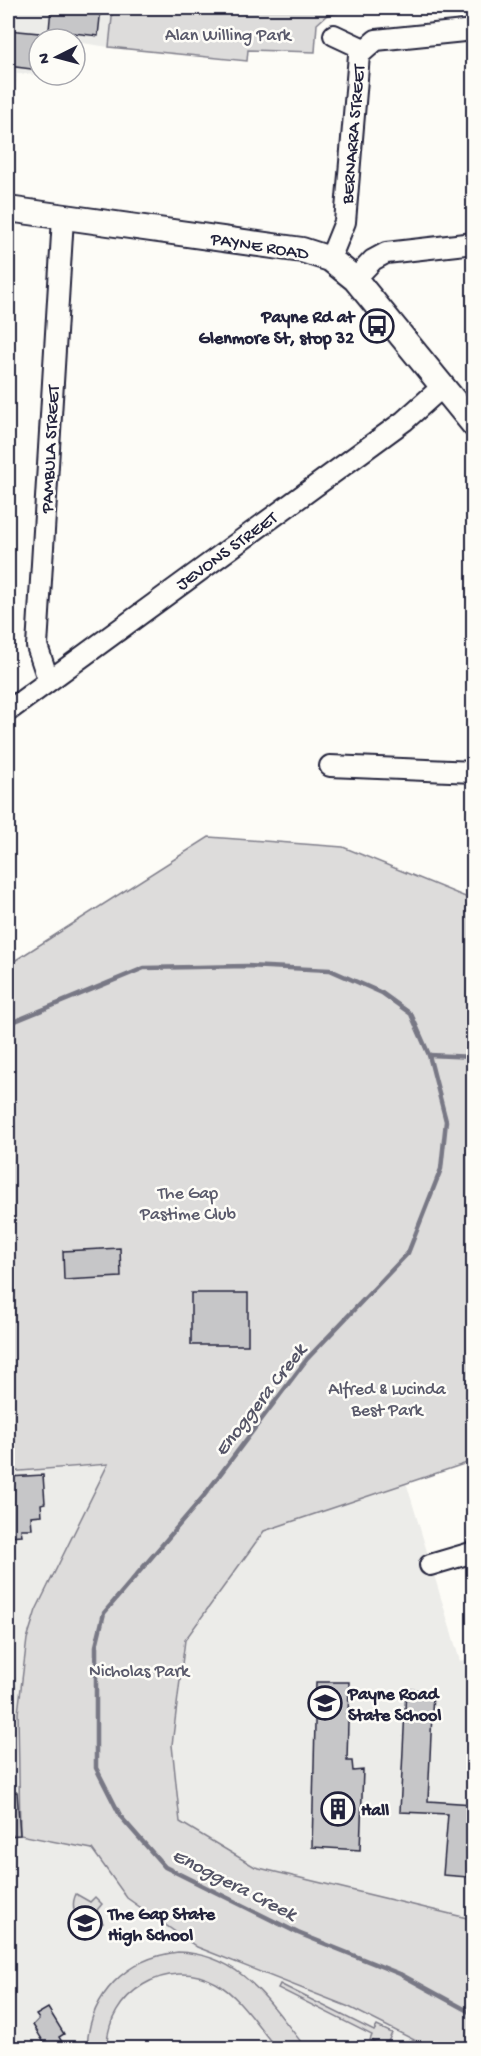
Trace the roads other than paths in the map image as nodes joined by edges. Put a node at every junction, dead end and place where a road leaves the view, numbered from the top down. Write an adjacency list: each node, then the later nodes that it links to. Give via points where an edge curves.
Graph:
1 (474, 30): 3 (street, BERNARRA STREET, via 376,40)
2 (334, 35): 3 (street)
3 (364, 49): 7 (street, BERNARRA STREET, via 358,55 356,67 345,222)
4 (8, 209): 5 (main road, PAYNE ROAD)
5 (63, 218): 7 (main road, PAYNE ROAD, via 302,250); 11 (street, PAMBULA STREET, via 37,646)
6 (474, 243): 8 (street, via 386,253)
7 (330, 259): 8 (main road, PAYNE ROAD)
8 (355, 279): 9 (main road, PAYNE ROAD)
9 (442, 387): 10 (main road, PAYNE ROAD); 11 (street, JEVONS STREET, via 404,421)
10 (474, 425)
11 (48, 679): 12 (street, JEVONS STREET)
12 (8, 711)
13 (330, 766): 14 (street)
14 (474, 772)
15 (474, 1552): 16 (street)
16 (430, 1565)

